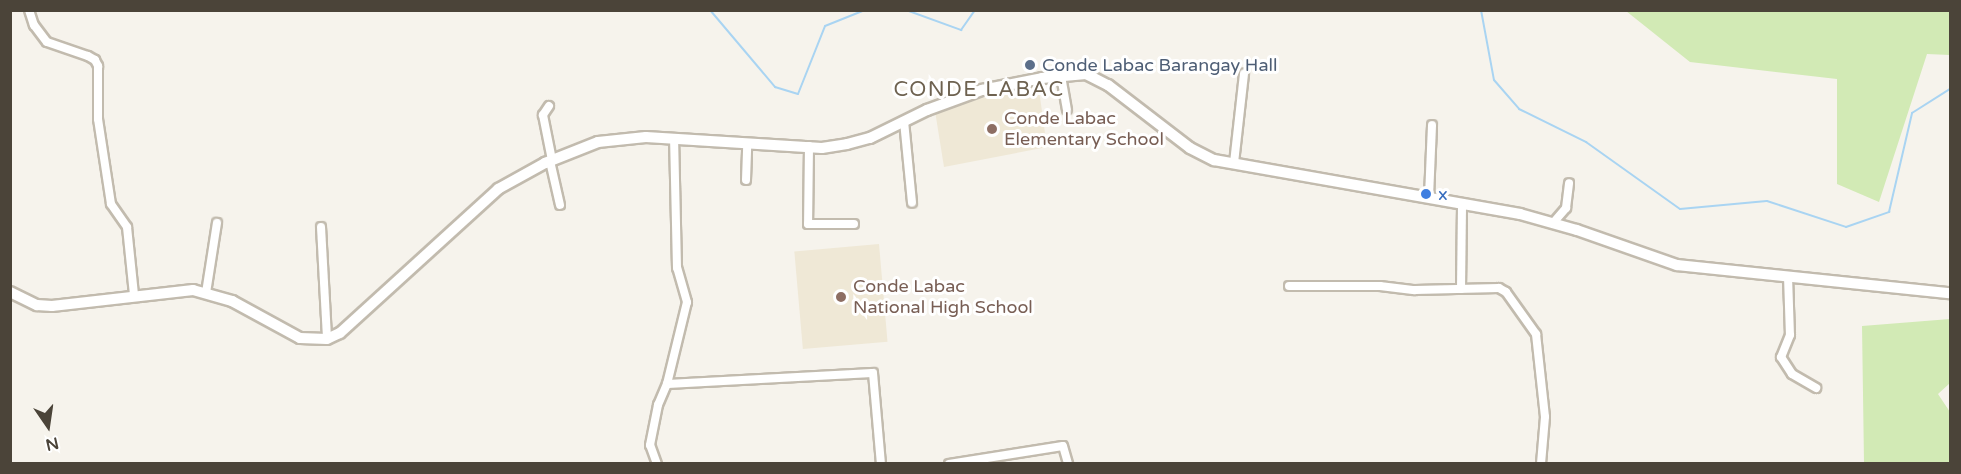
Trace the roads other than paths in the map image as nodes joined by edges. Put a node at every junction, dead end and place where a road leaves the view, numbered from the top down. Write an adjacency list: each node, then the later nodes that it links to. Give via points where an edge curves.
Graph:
1 (29, 10): 29 (street, via 47,42 88,56 98,66 98,119 111,204 127,227)
2 (1244, 74): 12 (street)
3 (1061, 76): 5 (street); 6 (street, via 989,88); 12 (street, via 1086,74 1098,79 1190,148 1214,160)
4 (549, 106): 11 (street, via 543,115)
5 (1067, 109)
6 (904, 121): 10 (street, via 870,138 847,144); 16 (street)
7 (1432, 125): 15 (street)
8 (674, 139): 9 (street); 11 (street, via 617,138); 31 (street, via 676,268 687,302)
9 (747, 143): 10 (street); 13 (street)
10 (808, 146): 21 (street, via 808,224)
11 (551, 161): 18 (street); 30 (street, via 498,189 340,333)
12 (1234, 164): 15 (street)
13 (746, 180)
14 (1569, 183): 20 (street, via 1566,208)
15 (1429, 197): 17 (street)
16 (912, 203)
17 (1462, 203): 20 (street); 25 (street)
18 (560, 205)
19 (218, 223): 27 (street)
20 (1553, 223): 23 (street, via 1677,265)
21 (854, 224)
22 (321, 227): 30 (street)
23 (1788, 276): 28 (street); 32 (street, via 1790,335 1781,357 1792,374)
24 (1289, 286): 25 (street)
25 (1461, 289): 37 (street, via 1499,288 1506,292 1536,334 1545,417)
26 (10, 292): 29 (street, via 23,300 52,306)
27 (206, 292): 29 (street); 30 (street, via 241,305 300,338)
28 (1950, 293)
29 (134, 295)
30 (327, 339)
31 (667, 384): 33 (street, via 658,405 650,445); 34 (street, via 873,373)
32 (1816, 388)
33 (657, 464)
34 (881, 464)
35 (949, 464): 36 (street, via 1063,446)
36 (1068, 464)
37 (1541, 464)

